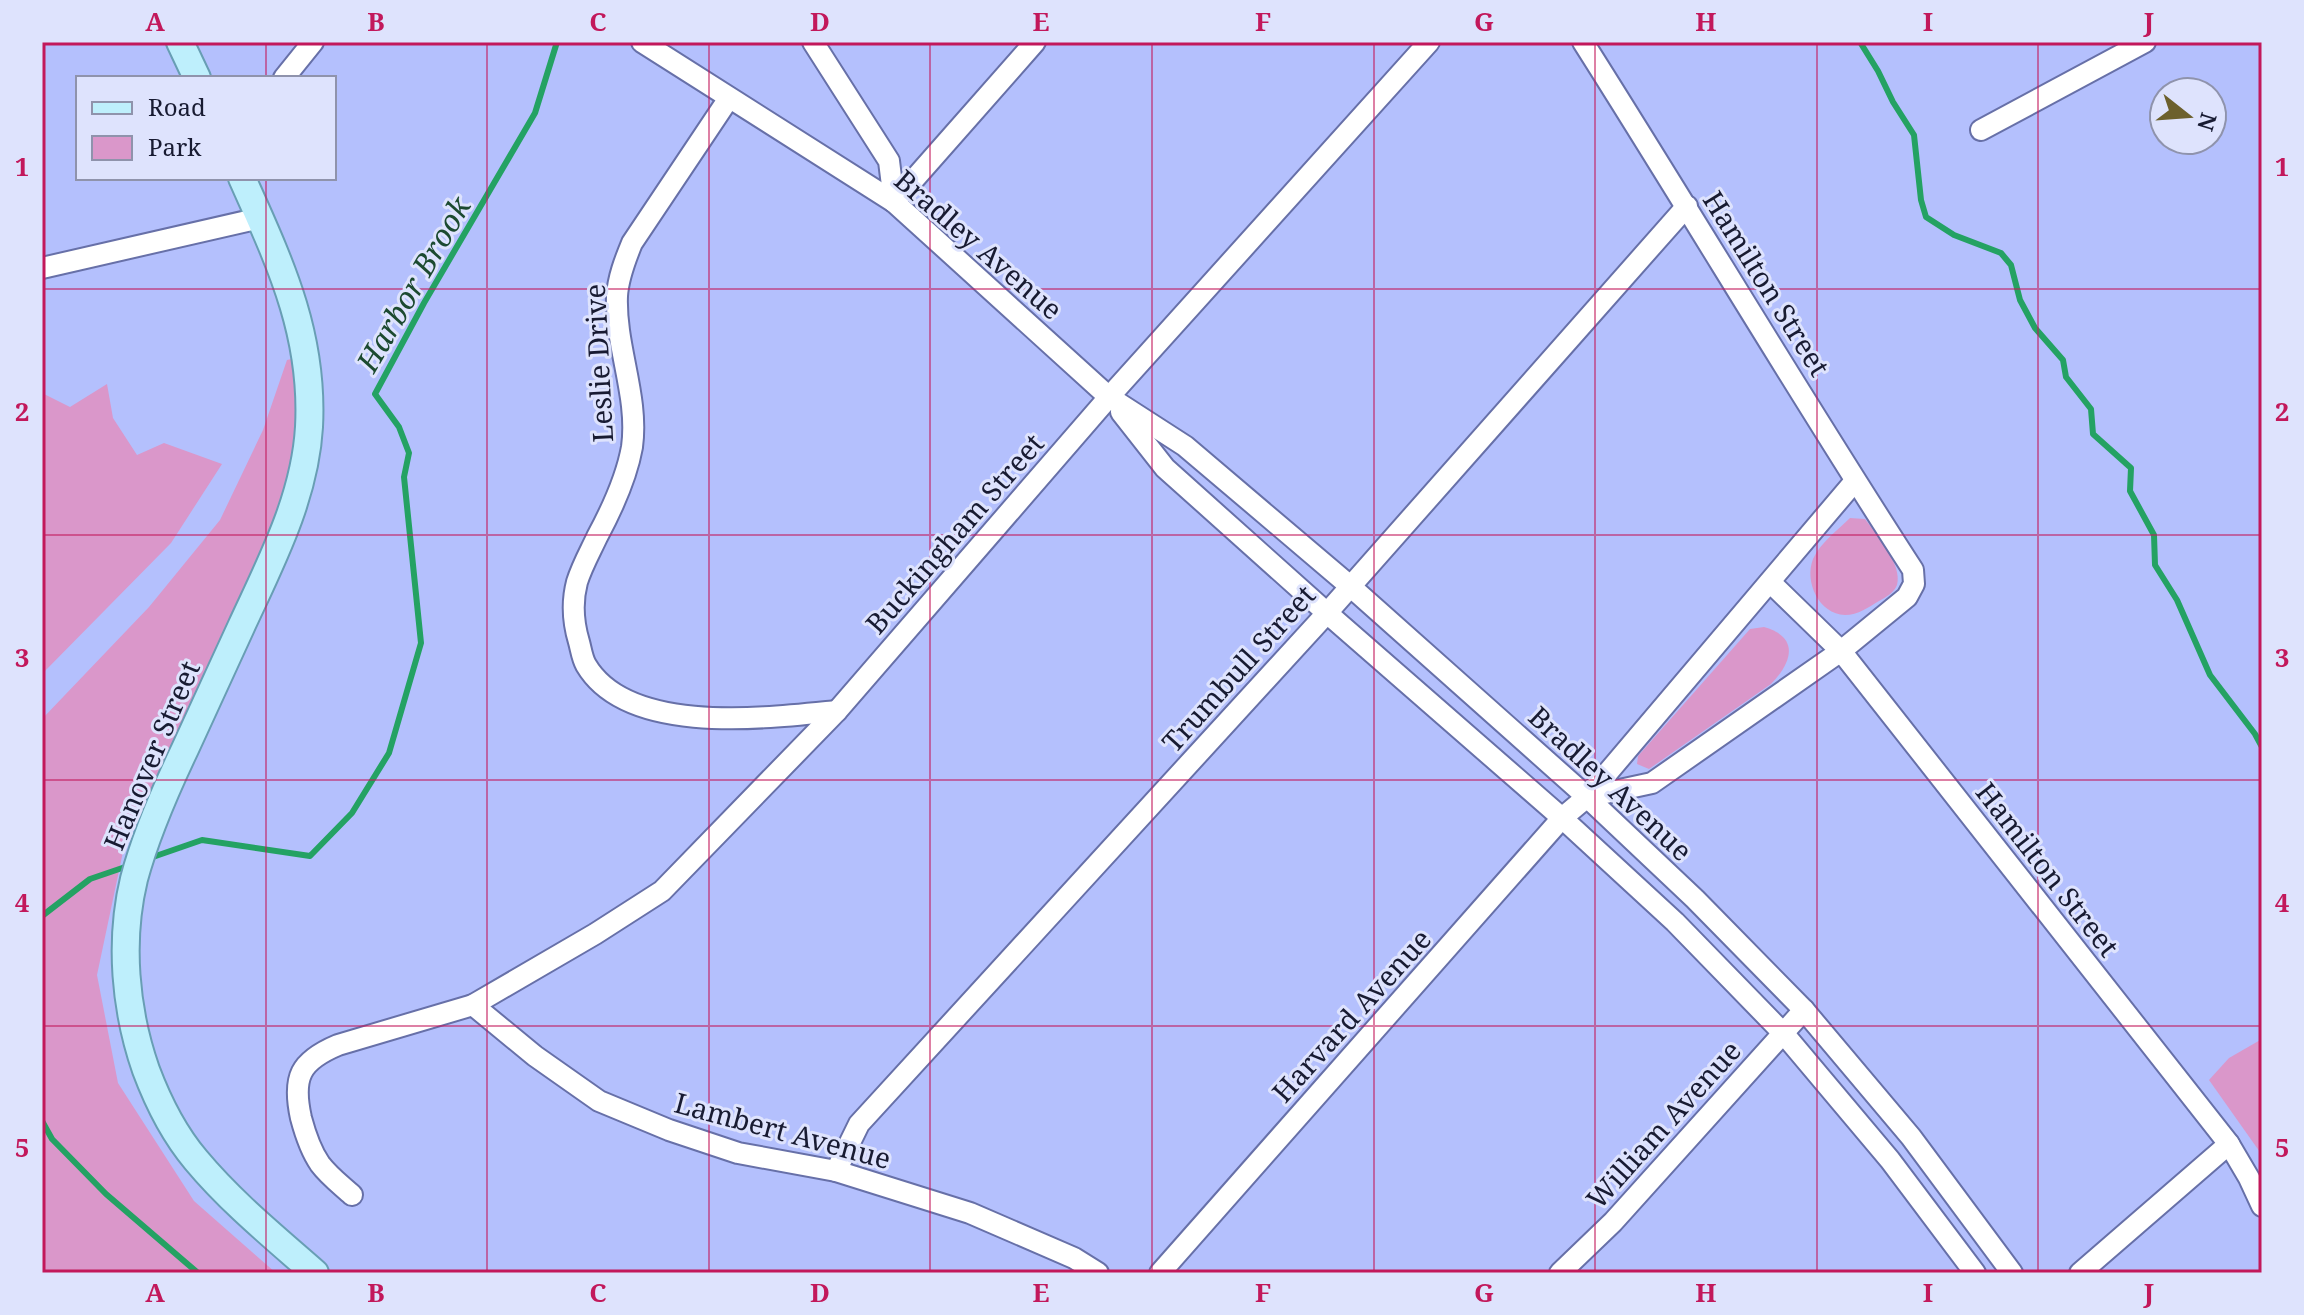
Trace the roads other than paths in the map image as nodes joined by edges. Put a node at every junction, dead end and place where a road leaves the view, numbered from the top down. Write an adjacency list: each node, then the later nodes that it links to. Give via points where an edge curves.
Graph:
1 (180, 42): 9 (main road)
2 (313, 42): 10 (street)
3 (642, 42): 11 (street, Bradley Avenue)
4 (813, 42): 14 (street, via 889,161)
5 (1035, 42): 14 (street)
6 (1429, 42): 18 (street, Buckingham Street)
7 (1583, 42): 15 (street, Hamilton Street)
8 (2145, 42): 12 (street)
9 (196, 76)
10 (286, 76)
11 (729, 98): 14 (street, Bradley Avenue); 25 (street, Leslie Drive, via 632,243 623,267 617,294 633,411 630,460 577,582 577,634 585,664 602,683 620,699 644,708 725,718)
12 (1981, 130)
13 (243, 180): 16 (main road, Hanover Street)
14 (894, 202): 18 (street, Bradley Avenue)
15 (1687, 206): 19 (street, Hamilton Street); 21 (street, Trumbull Street)
16 (260, 218): 17 (street); 35 (main road, Hanover Street, via 304,339 309,429 303,474 273,559 146,839 134,880 126,963 129,1008 143,1062 170,1122 220,1187)
17 (42, 268)
18 (1109, 397): 21 (street, Bradley Avenue, via 1185,446); 23 (street, Bradley Avenue, via 1165,468); 25 (street, Buckingham Street)
19 (1855, 481): 20 (street, Harvard Avenue); 22 (street, Hamilton Street, via 1913,570 1914,584)
20 (1770, 582): 24 (street, Hamilton Street); 26 (street, Harvard Avenue)
21 (1350, 586): 23 (street, Trumbull Street); 26 (street, Bradley Avenue)
22 (1907, 597): 24 (street, Harvard Avenue)
23 (1327, 613): 27 (street, Bradley Avenue); 32 (street, Trumbull Street, via 859,1124)
24 (1841, 651): 26 (street, Harvard Avenue, via 1652,783); 31 (street, Hamilton Street)
25 (837, 711): 28 (street, Buckingham Street, via 662,891)
26 (1587, 797): 27 (street, Harvard Avenue); 29 (street, Bradley Avenue)
27 (1562, 818): 30 (street, Bradley Avenue, via 1675,922); 37 (street, Harvard Avenue)
28 (473, 1005): 32 (street, Lambert Avenue, via 599,1101 738,1153); 33 (street, Buckingham Street, via 338,1045 305,1066 296,1096 303,1127 322,1167)
29 (1804, 1010): 30 (street, William Avenue); 40 (street, Bradley Avenue, via 1911,1137)
30 (1784, 1034): 38 (street, William Avenue); 39 (street, Bradley Avenue, via 1890,1160)
31 (2229, 1144): 34 (street, Hamilton Street); 41 (street)
32 (836, 1171): 36 (street, Lambert Avenue, via 970,1213)
33 (352, 1195)
34 (2262, 1206)
35 (315, 1273)
36 (1098, 1273)
37 (1160, 1273)
38 (1560, 1273)
39 (1975, 1273)
40 (2012, 1273)
41 (2080, 1273)

